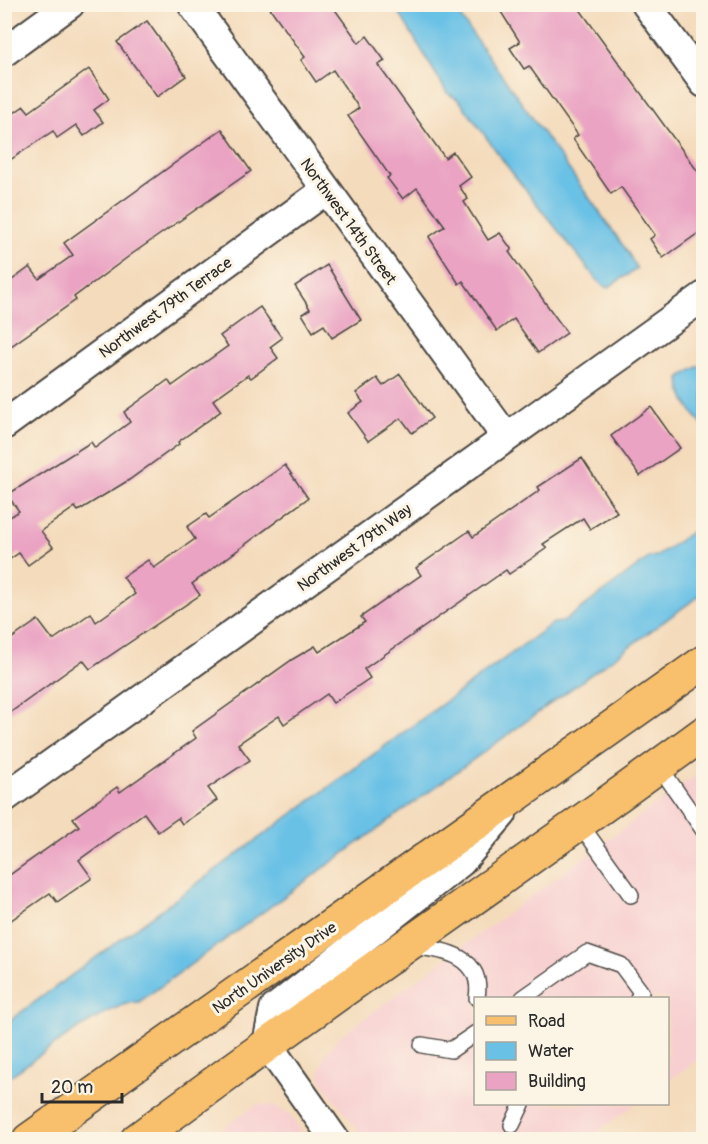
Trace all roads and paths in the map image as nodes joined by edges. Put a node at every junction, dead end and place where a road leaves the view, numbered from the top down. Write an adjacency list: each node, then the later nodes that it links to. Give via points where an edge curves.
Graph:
1 (70, 4): 4 (street)
2 (192, 4): 6 (street, Northwest 14th Street)
3 (646, 4): 5 (street)
4 (4, 52)
5 (704, 83)
6 (326, 190): 8 (street, Northwest 79th Terrace); 9 (street, Northwest 14th Street)
7 (704, 296): 9 (street, Northwest 79th Way)
8 (4, 425)
9 (506, 437): 14 (street, Northwest 79th Way)
10 (704, 662): 13 (main road, North University Drive)
11 (704, 733): 12 (main road)
12 (659, 766): 15 (main road); 16 (lane)
13 (518, 794): 23 (street, North University Drive, via 461,862 274,1009); 27 (main road, North University Drive)
14 (4, 798)
15 (580, 824): 17 (lane); 18 (main road)
16 (704, 831)
17 (632, 895)
18 (407, 947): 19 (lane, via 441,948 458,955 479,986); 23 (main road)
19 (477, 997)
20 (526, 997): 21 (lane, via 587,953 621,965 641,992)
21 (639, 997)
22 (474, 1034): 24 (lane, via 451,1050)
23 (267, 1044): 28 (main road); 29 (street)
24 (422, 1045)
25 (522, 1105): 26 (lane)
26 (512, 1125)
27 (29, 1140)
28 (137, 1140)
29 (335, 1140)

